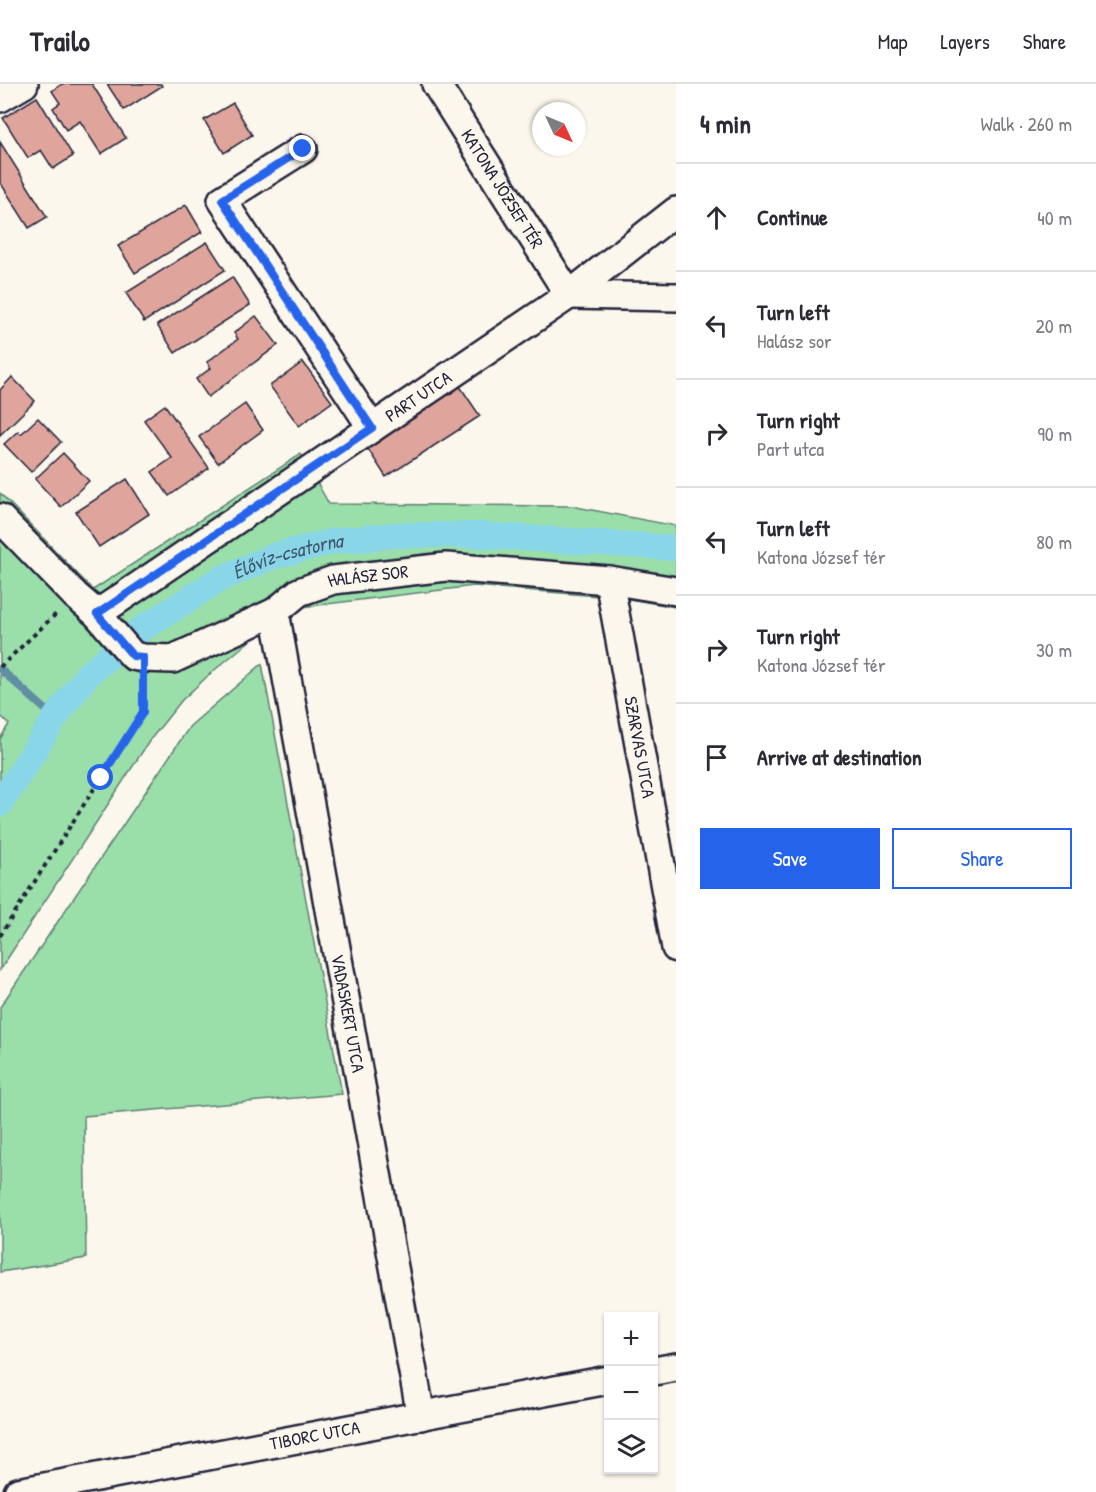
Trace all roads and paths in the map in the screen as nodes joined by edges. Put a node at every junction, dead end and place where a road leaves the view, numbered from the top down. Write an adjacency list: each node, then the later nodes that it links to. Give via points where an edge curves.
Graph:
1 (24, 84): 3 (street)
2 (436, 84): 6 (street, KATONA JÓZSEF TÉR)
3 (0, 98)
4 (303, 149): 8 (street, via 222,200)
5 (676, 211): 6 (street, PART UTCA)
6 (568, 295): 7 (street); 8 (street, PART UTCA)
7 (676, 297)
8 (372, 428): 14 (street, PART UTCA)
9 (0, 518): 12 (street)
10 (609, 580): 11 (street, HALÁSZ SOR); 13 (street, HALÁSZ SOR, via 446,567 333,580 299,592); 18 (street, SZARVAS UTCA)
11 (676, 591)
12 (76, 596): 14 (street); 16 (path)
13 (275, 612): 15 (street, HALÁSZ SOR, via 172,659); 22 (street, VADASKERT UTCA)
14 (105, 623): 15 (street)
15 (138, 657): 17 (path, via 143,712)
16 (0, 667)
17 (0, 936)
18 (676, 948)
19 (676, 1367): 20 (street)
20 (658, 1370)
21 (604, 1381): 22 (street, TIBORC UTCA)
22 (421, 1416): 23 (street, TIBORC UTCA)
23 (18, 1492)

